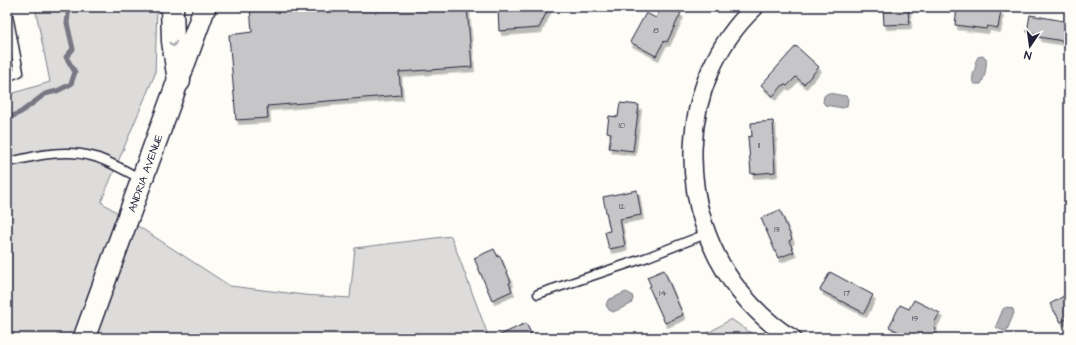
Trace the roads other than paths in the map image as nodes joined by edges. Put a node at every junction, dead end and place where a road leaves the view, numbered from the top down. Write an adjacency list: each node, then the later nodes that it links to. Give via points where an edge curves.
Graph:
1 (172, 7): 6 (main road, one-way to 6, via 173,41)
2 (206, 7): 6 (street, ANDRIA AVENUE)
3 (754, 7): 9 (street, via 743,18 714,61 697,116 692,149 693,174)
4 (7, 10): 5 (lane, via 19,72)
5 (7, 77)
6 (179, 81): 8 (street, ANDRIA AVENUE)
7 (7, 162): 8 (lane, via 48,154 83,153)
8 (142, 179): 11 (street, ANDRIA AVENUE)
9 (706, 234): 10 (lane, via 645,258); 12 (street, via 718,260 733,283 768,321)
10 (538, 294)
11 (84, 338)
12 (792, 338)

